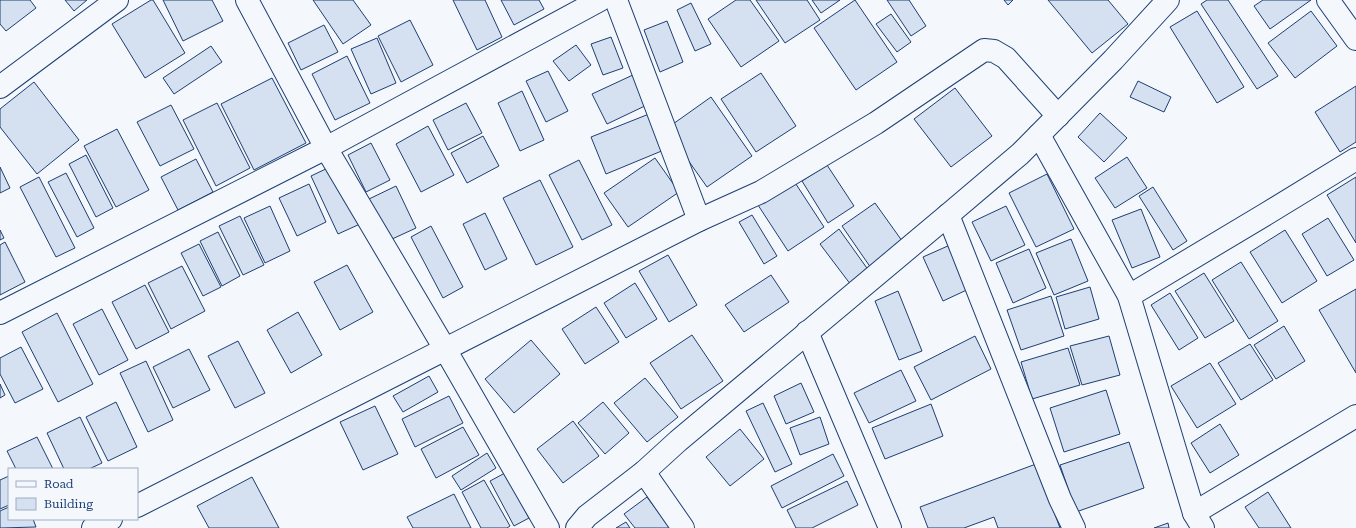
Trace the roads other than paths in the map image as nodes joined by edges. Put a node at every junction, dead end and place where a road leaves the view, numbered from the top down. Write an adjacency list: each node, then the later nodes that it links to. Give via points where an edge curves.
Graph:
1 (117, 0): 8 (street)
2 (247, 0): 11 (street)
3 (600, 0): 11 (street)
4 (616, 0): 14 (street)
5 (1168, 0): 9 (street)
6 (1328, 0): 7 (street)
7 (1356, 39)
8 (0, 86)
9 (1058, 116): 10 (street); 14 (street, via 1006,58 994,51 984,50 876,123 767,188)
10 (1039, 135): 13 (street); 15 (street)
11 (326, 148): 16 (street); 18 (street)
12 (1356, 159): 15 (street)
13 (948, 215): 17 (street); 29 (street, via 1060,499)
14 (698, 220): 18 (street)
15 (1129, 296): 23 (street)
16 (0, 313)
17 (807, 332): 20 (street); 28 (street)
18 (445, 349): 21 (street); 25 (street)
19 (1356, 416): 23 (street)
20 (644, 472): 26 (street, via 587,516); 27 (street)
21 (138, 505)
22 (109, 520): 24 (street)
23 (1199, 520)
24 (93, 528)
25 (548, 528)
26 (577, 528)
27 (683, 528)
28 (890, 528)
29 (1074, 528)

